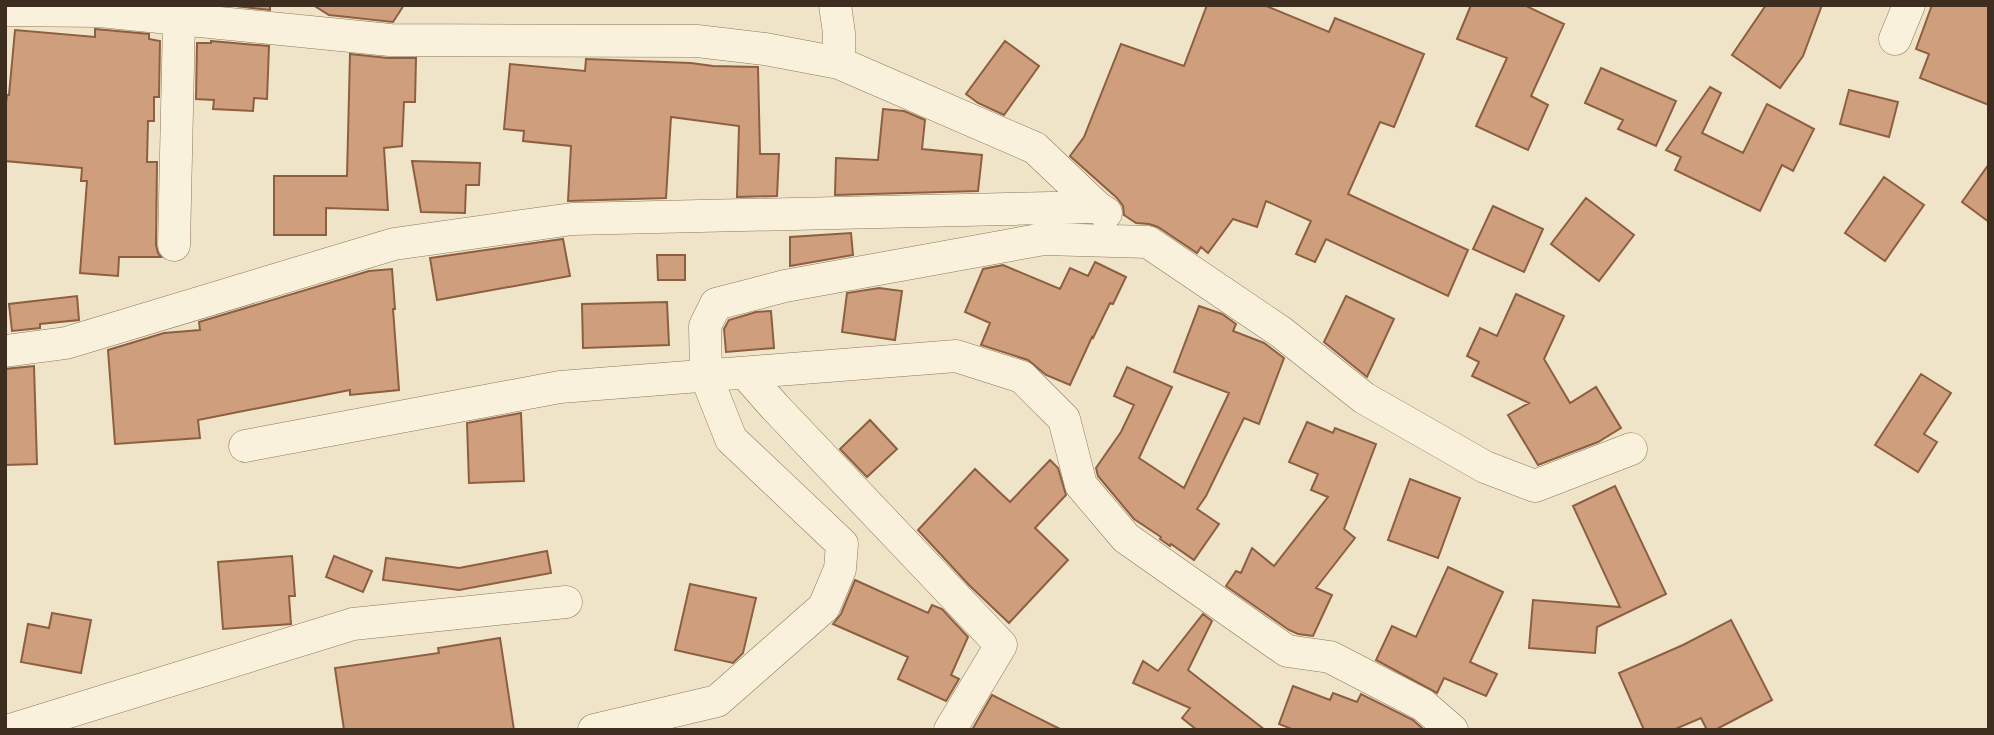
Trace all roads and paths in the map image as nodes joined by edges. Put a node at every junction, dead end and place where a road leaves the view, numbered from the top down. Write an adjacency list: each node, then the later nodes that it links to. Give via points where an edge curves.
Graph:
1 (835, 5): 7 (street)
2 (1909, 5): 6 (street)
3 (67, 8): 4 (street); 5 (street)
4 (5, 10)
5 (179, 20): 7 (street, via 390,40 697,41); 10 (street)
6 (1895, 39)
7 (839, 63): 8 (street, via 1035,148)
8 (1097, 207): 9 (street); 11 (street, via 572,219 394,244 66,343)
9 (1148, 242): 13 (street, via 1044,239 785,286 716,304 705,326); 15 (street, via 1282,332 1364,398 1485,467 1535,486)
10 (174, 245)
11 (5, 351)
12 (745, 373): 13 (street); 19 (street, via 1001,645); 20 (street, via 956,356 1022,377 1065,419 1081,485 1126,538 1287,651 1330,657 1423,705)
13 (706, 376): 14 (street, via 560,387); 18 (street, via 731,439 842,544 840,569 824,607 717,701)
14 (245, 446)
15 (1632, 449)
16 (566, 602): 17 (street, via 353,624)
17 (10, 730)
18 (594, 730)
19 (950, 730)
20 (1452, 730)

